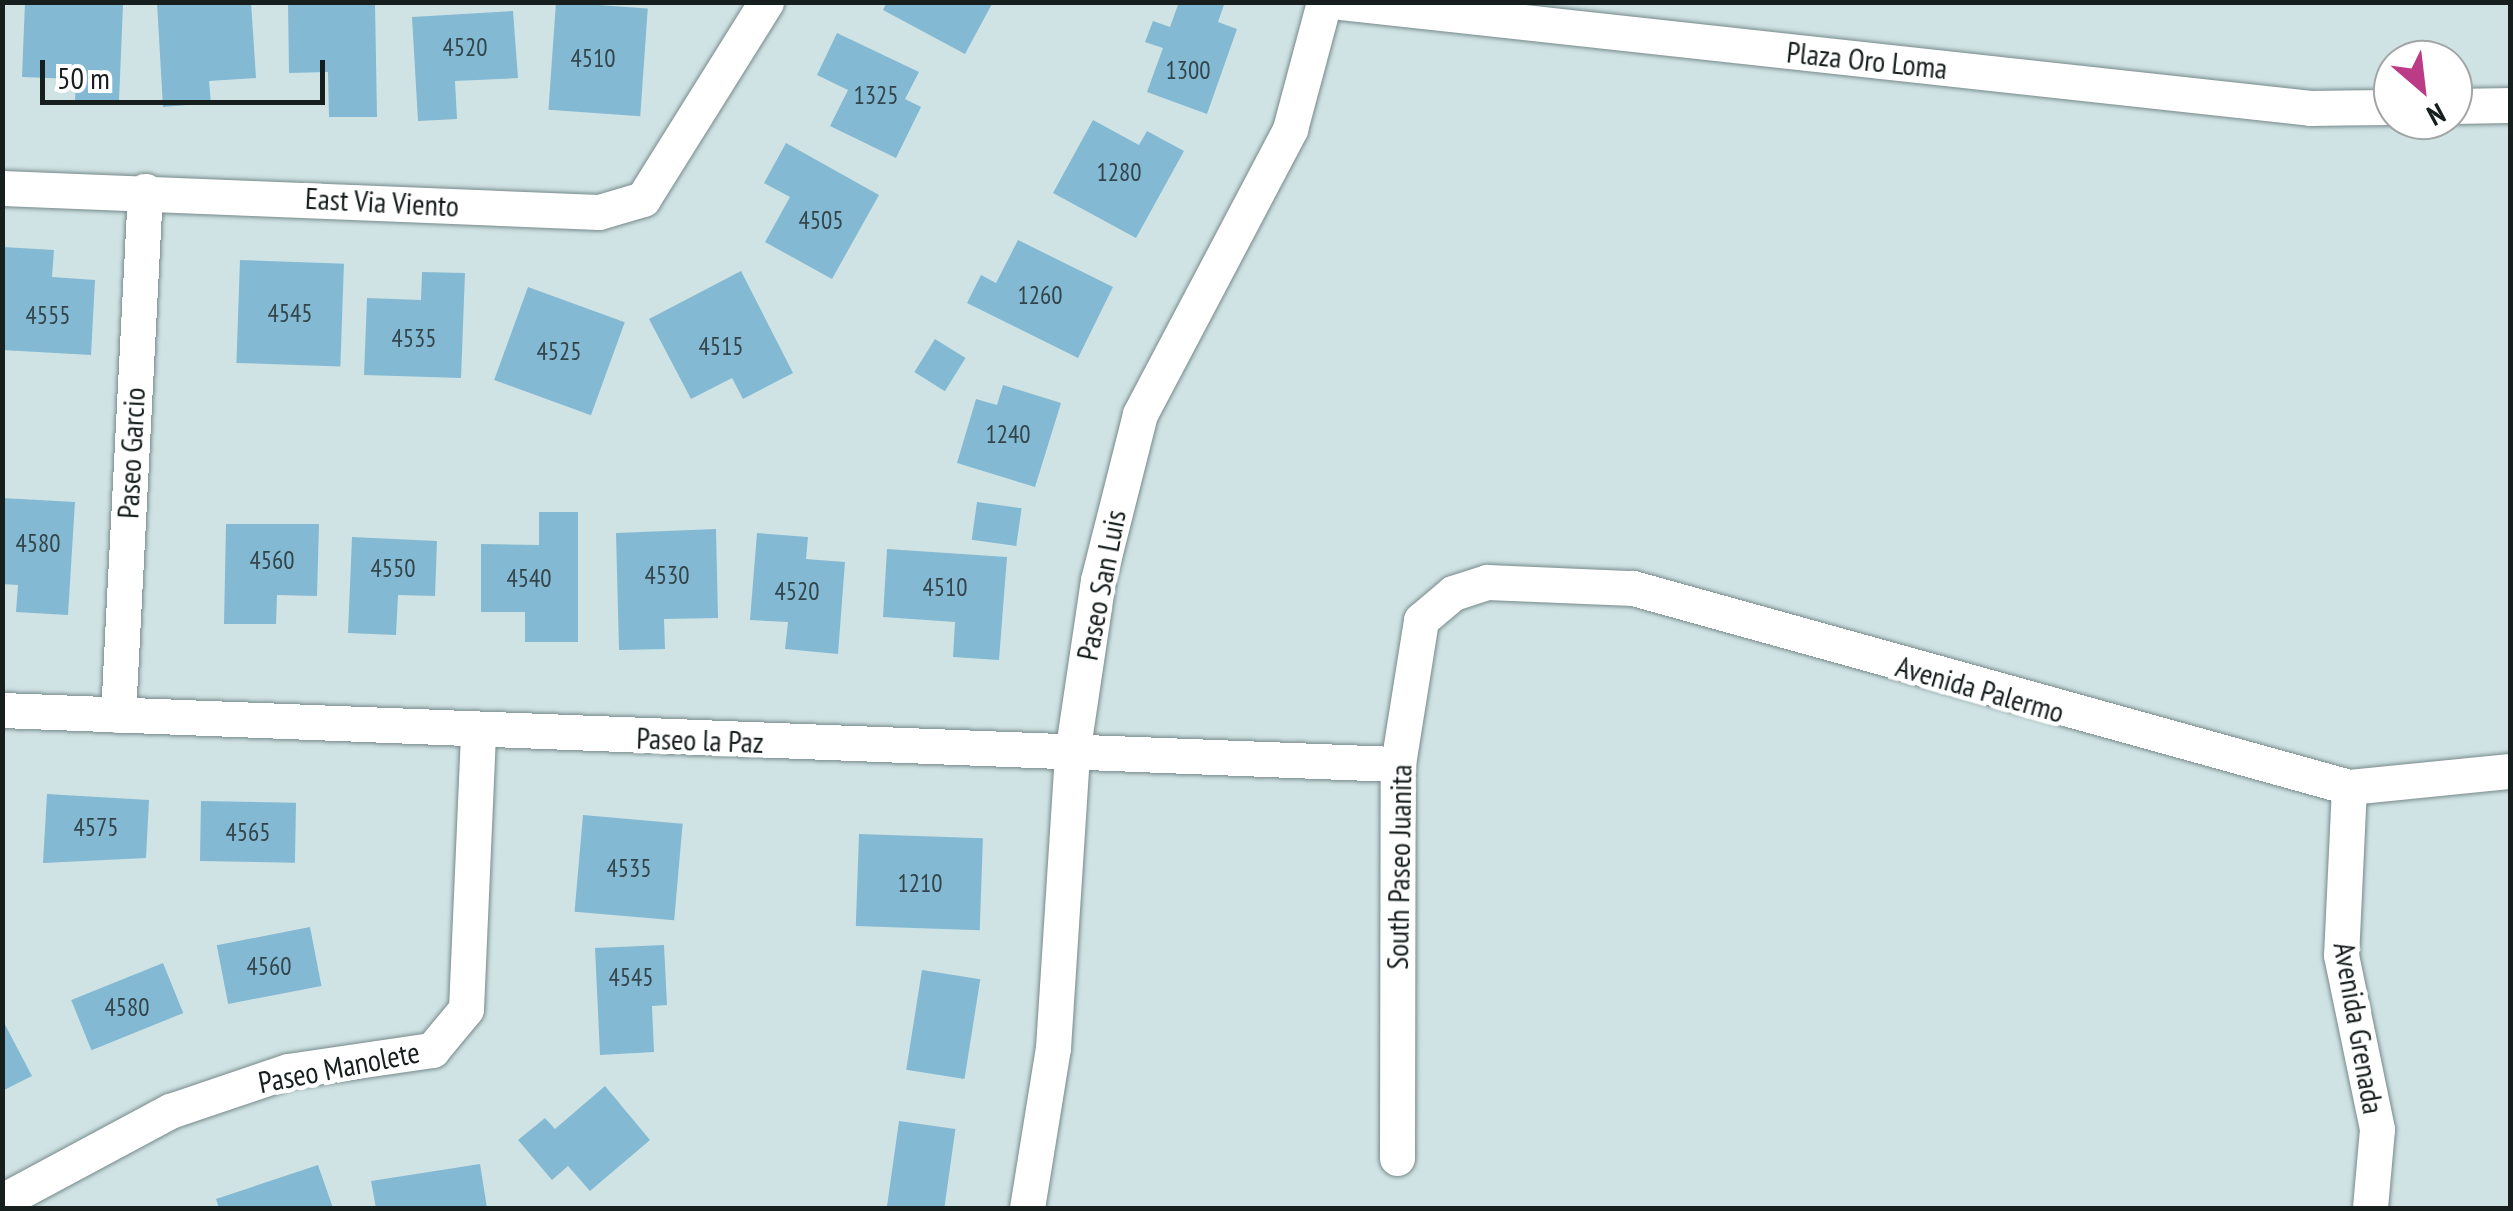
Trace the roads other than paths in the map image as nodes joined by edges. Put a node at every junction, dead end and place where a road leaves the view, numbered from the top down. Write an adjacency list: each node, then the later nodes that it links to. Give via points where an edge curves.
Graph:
1 (766, 2): 8 (street, East Via Viento, via 643,199 599,212)
2 (1324, 2): 13 (street, Paseo San Luis, via 1290,129 1140,414 1098,580)
3 (1341, 2): 5 (street, Plaza Oro Loma, via 2310,108)
4 (2510, 105): 6 (street)
5 (2373, 106)
6 (2473, 106)
7 (2, 188): 8 (street, East Via Viento)
8 (145, 191): 11 (street, Paseo Garcio)
9 (1453, 593): 14 (street, South Paseo Juanita, via 1421,620); 16 (street, Avenida Palermo, via 1488,582 1632,588)
10 (2, 710): 11 (street, Paseo la Paz)
11 (118, 716): 12 (street, Paseo la Paz)
12 (478, 732): 13 (street, Paseo la Paz); 18 (street, Paseo Manolete, via 466,1009 432,1050 288,1070 170,1111)
13 (1072, 754): 14 (street, Paseo la Paz); 19 (street, Paseo San Luis, via 1053,1048)
14 (1398, 764): 17 (street, South Paseo Juanita)
15 (2510, 770): 16 (street, Avenida Palermo)
16 (2349, 787): 20 (street, Avenida Grenada, via 2341,955 2377,1129)
17 (1397, 1158)
18 (2, 1200)
19 (1027, 1208)
20 (2370, 1208)

